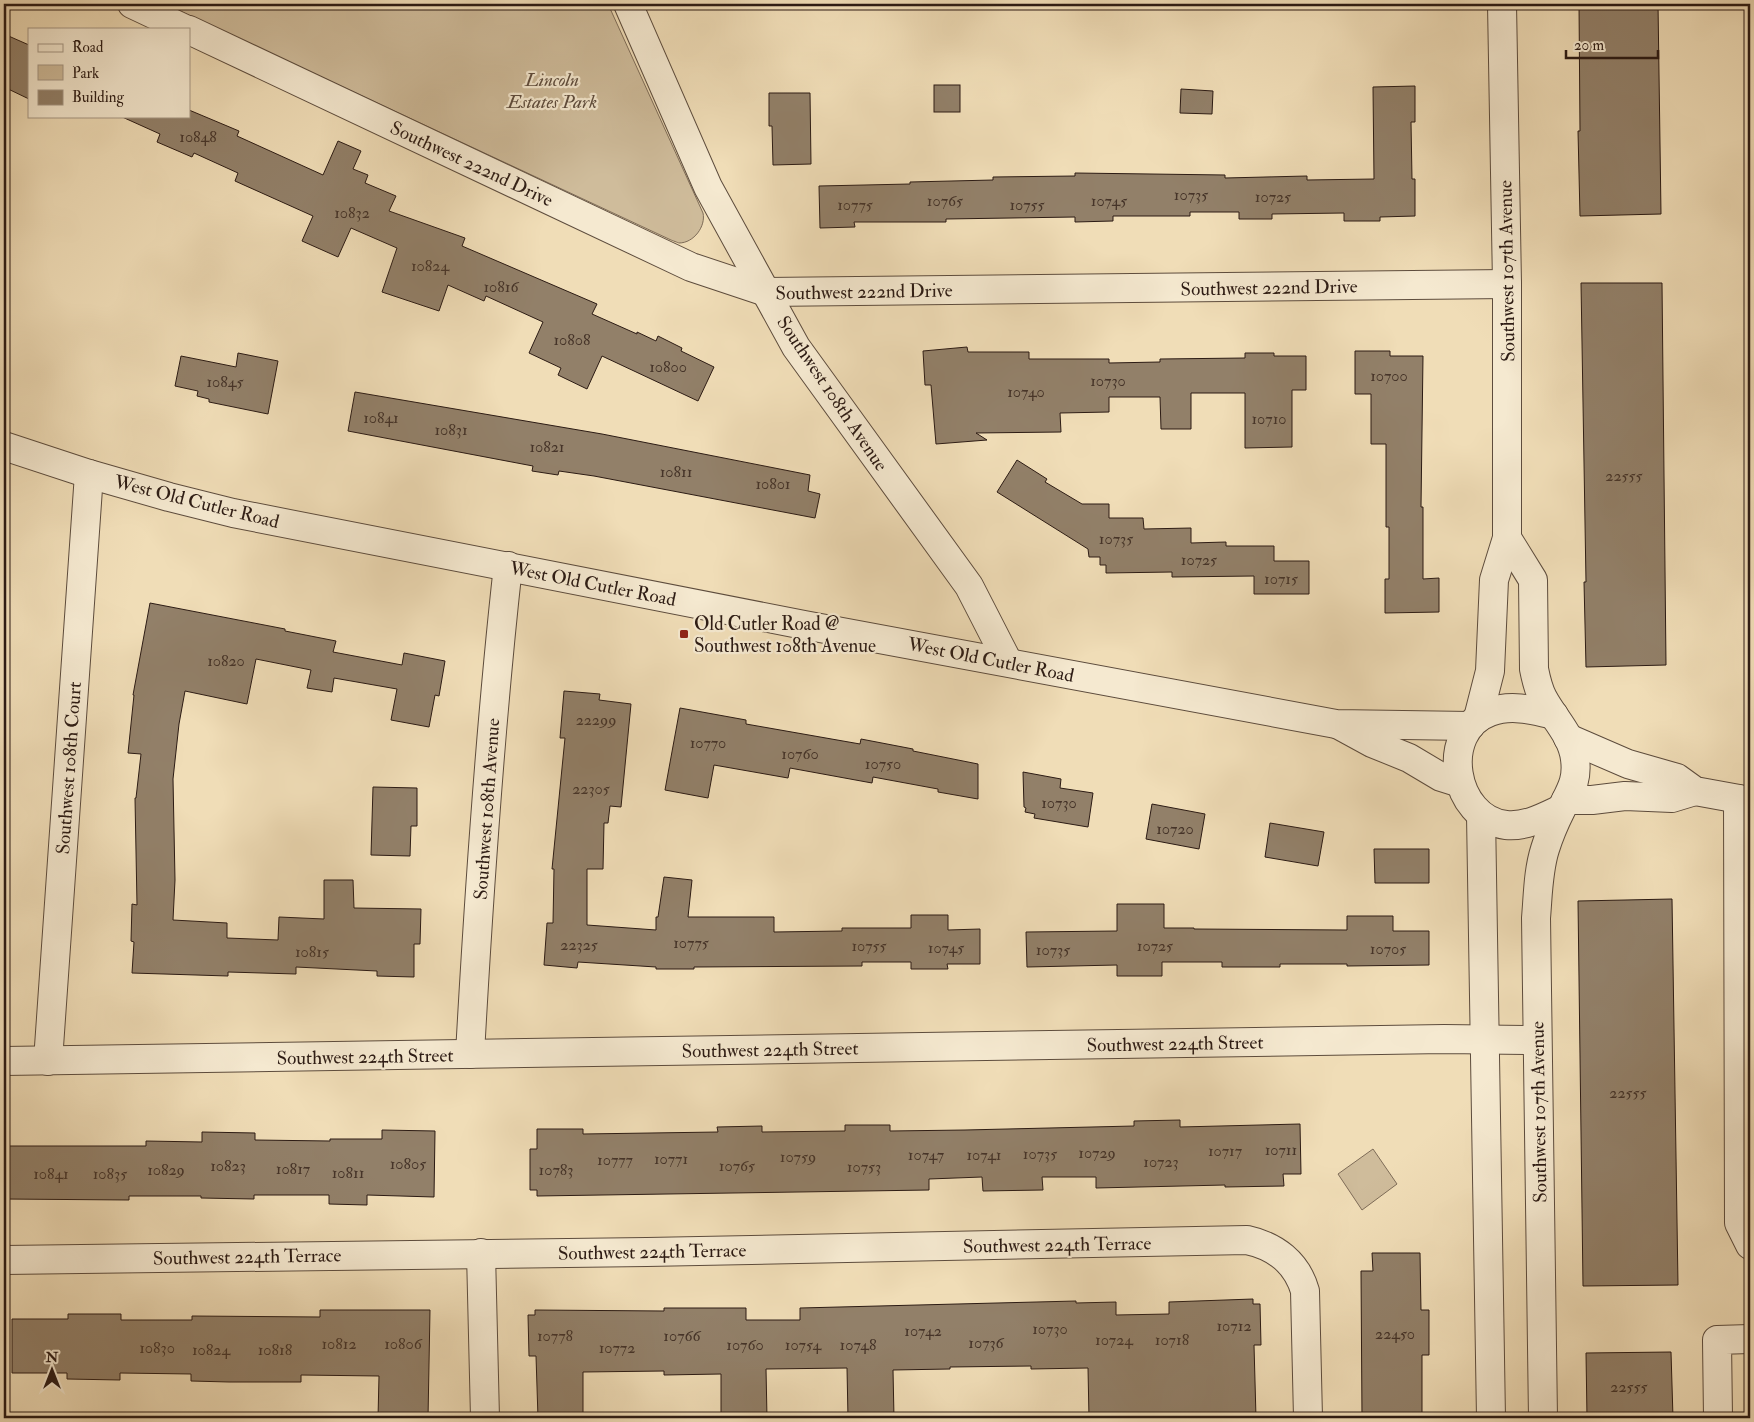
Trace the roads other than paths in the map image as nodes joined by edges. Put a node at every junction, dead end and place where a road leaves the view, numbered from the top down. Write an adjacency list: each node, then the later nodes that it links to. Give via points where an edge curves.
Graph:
1 (132, 4): 4 (street)
2 (628, 4): 7 (street, Southwest 108th Avenue, via 708,187)
3 (1502, 4): 6 (street, Southwest 107th Avenue)
4 (183, 28)
5 (190, 30): 7 (street, Southwest 222nd Drive, via 691,267)
6 (1507, 284): 7 (street, Southwest 222nd Drive); 10 (street, Southwest 107th Avenue)
7 (766, 292): 12 (street, Southwest 108th Avenue, via 796,347 969,586)
8 (4, 446): 9 (street, West Old Cutler Road)
9 (89, 474): 11 (street, West Old Cutler Road, via 233,513); 25 (street, Southwest 108th Court)
10 (1507, 538): 13 (street, via 1533,580 1534,669 1543,698); 14 (street, via 1494,580 1490,671)
11 (508, 566): 12 (street, West Old Cutler Road); 24 (street, Southwest 108th Avenue, via 483,834)
12 (1008, 662): 15 (street, West Old Cutler Road)
13 (1554, 715): 14 (street, via 1519,708 1503,709 1489,712); 16 (street)
14 (1474, 722): 15 (street, West Old Cutler Road); 17 (street, via 1461,741 1458,756)
15 (1336, 724): 17 (street, West Old Cutler Road)
16 (1568, 738): 18 (street, via 1628,764 1677,778); 20 (street, via 1576,768 1572,790)
17 (1460, 784): 21 (street)
18 (1694, 791): 19 (street); 20 (street, via 1672,798 1625,796)
19 (1744, 800): 27 (street, via 1739,1223)
20 (1564, 804): 21 (street, via 1539,819 1516,824 1505,824); 23 (street, Southwest 107th Avenue, via 1545,850 1539,878 1536,918)
21 (1481, 815): 22 (street)
22 (1485, 1039): 23 (street, Southwest 224th Street); 24 (street, Southwest 224th Street); 33 (street)
23 (1537, 1040): 34 (street, Southwest 107th Avenue)
24 (470, 1054): 25 (street, Southwest 224th Street)
25 (48, 1061): 26 (street, Southwest 224th Street)
26 (4, 1062)
27 (1750, 1245)
28 (481, 1253): 29 (street, Southwest 224th Terrace); 31 (street); 32 (street, Southwest 224th Terrace, via 1247,1240 1273,1250 1292,1265 1302,1280 1305,1291)
29 (4, 1260)
30 (1750, 1339): 35 (street, via 1717,1340)
31 (485, 1418)
32 (1308, 1418)
33 (1491, 1418)
34 (1543, 1418)
35 (1718, 1418)

